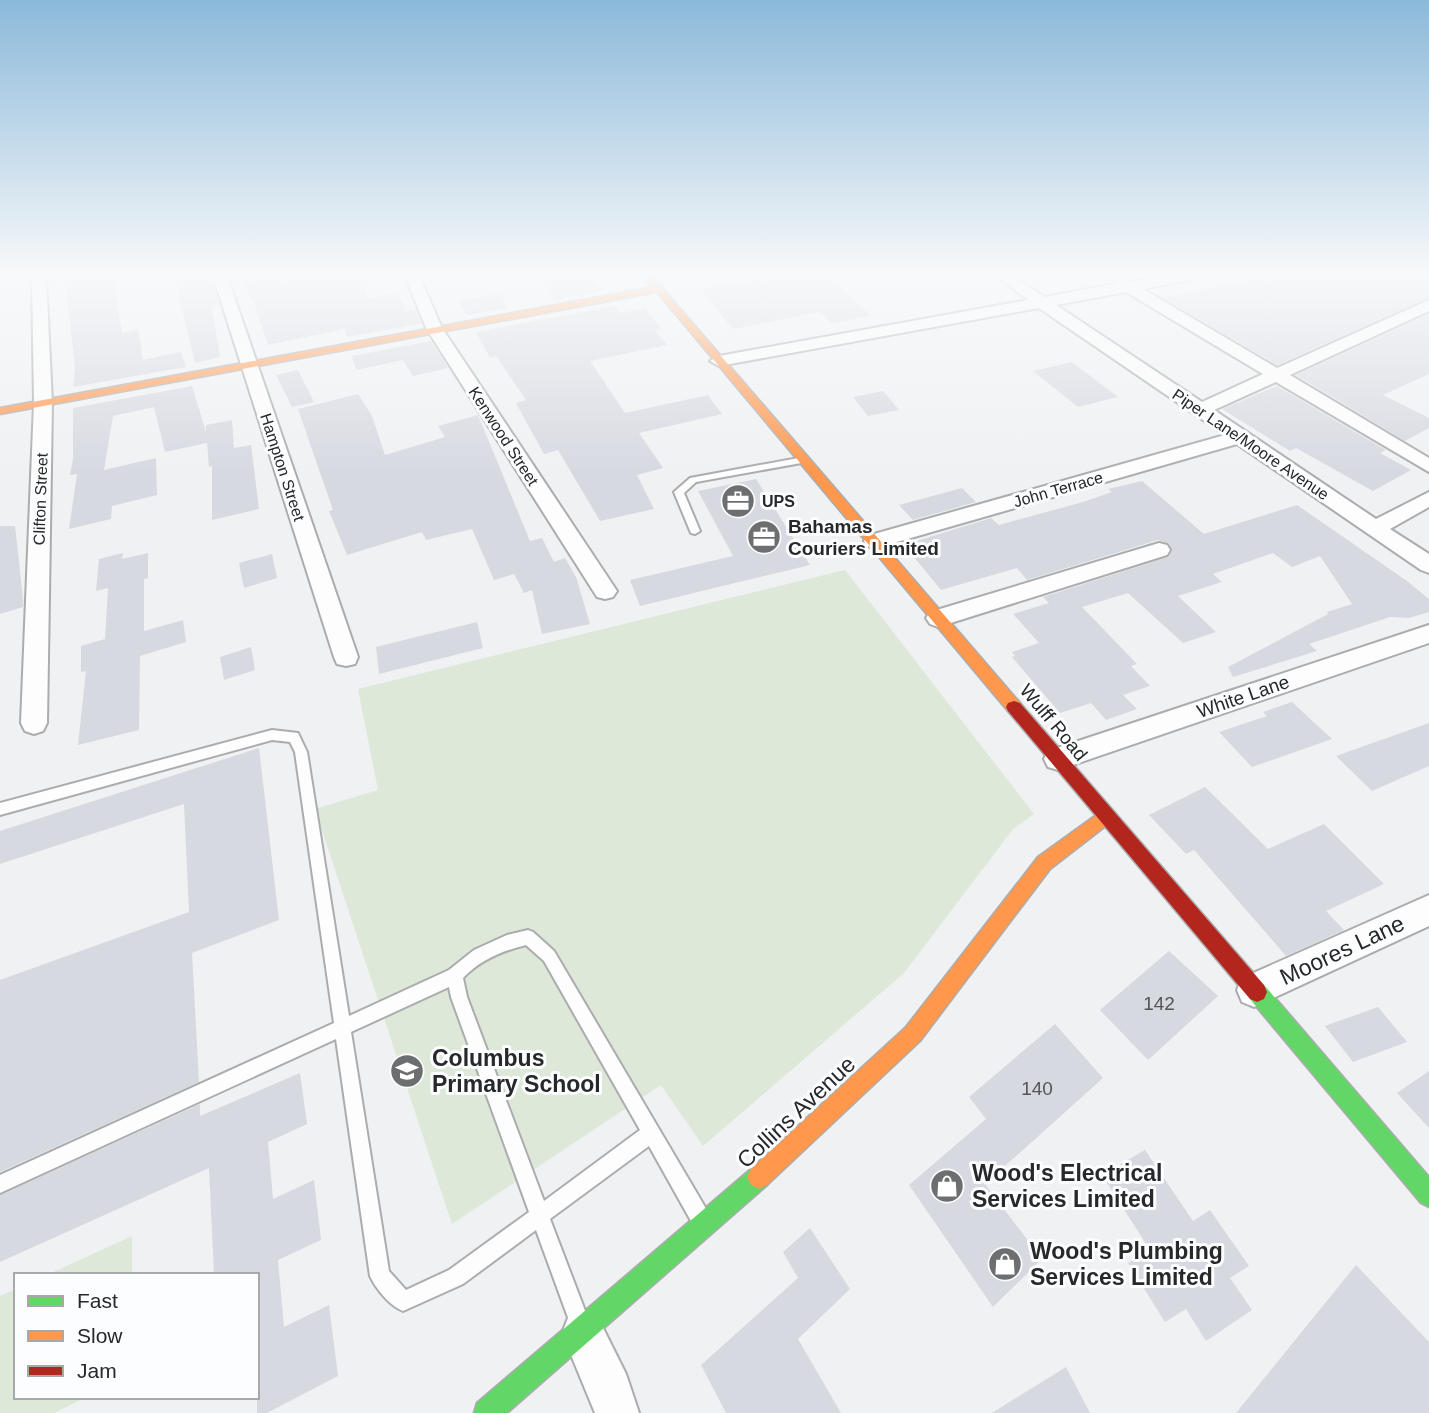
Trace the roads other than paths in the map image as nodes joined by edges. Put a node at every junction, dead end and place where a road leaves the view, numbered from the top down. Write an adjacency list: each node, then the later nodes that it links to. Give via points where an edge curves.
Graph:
1 (41, 342): 13 (street, Clifton Street)
2 (241, 342): 11 (street, Hampton Street)
3 (362, 342): 11 (street)
4 (443, 342): 25 (street, Kenwood Street)
5 (704, 342): 10 (street, Wulff Road)
6 (821, 342): 10 (street)
7 (1100, 342): 14 (street, Piper Lane/Moore Avenue)
8 (1220, 342): 12 (street)
9 (1348, 342): 12 (street)
10 (719, 361): 17 (street, Wulff Road)
11 (248, 364): 13 (street); 28 (street, Hampton Street)
12 (1275, 375): 14 (street); 18 (street)
13 (43, 403): 15 (street); 29 (street, Clifton Street)
14 (1200, 410): 16 (street, Piper Lane/Moore Avenue)
15 (0, 411)
16 (1240, 437): 20 (street, Piper Lane/Moore Avenue); 22 (street, John Terrace)
17 (804, 460): 21 (lane, via 694,480 680,492); 22 (street, Wulff Road)
18 (1429, 466)
19 (1429, 498): 20 (street)
20 (1375, 528): 24 (street, Piper Lane/Moore Avenue)
21 (695, 531)
22 (875, 541): 26 (street, Wulff Road)
23 (1159, 550): 26 (street)
24 (1429, 565)
25 (605, 591)
26 (938, 618): 30 (street, Wulff Road)
27 (1429, 634): 30 (street, White Lane)
28 (346, 657)
29 (34, 723)
30 (1058, 759): 32 (street, Wulff Road)
31 (0, 809): 36 (lane, via 272,735 294,737 301,752)
32 (1106, 816): 35 (street, Wulff Road); 41 (street, Collins Avenue, via 1044,863 913,1034)
33 (1429, 910): 35 (street, Moores Lane)
34 (456, 976): 36 (lane); 37 (lane, via 467,962 501,943 528,937 549,956); 40 (lane, via 458,997)
35 (1254, 990): 39 (street, Wulff Road)
36 (343, 1028): 38 (lane); 40 (lane, via 380,1276 402,1301 456,1277)
37 (652, 1133): 40 (lane); 41 (lane)
38 (0, 1184)
39 (1429, 1195)
40 (539, 1215): 42 (lane)
41 (705, 1226): 42 (street, Collins Avenue)
42 (583, 1333): 43 (street, Collins Avenue); 44 (street)
43 (487, 1413)
44 (617, 1413)

